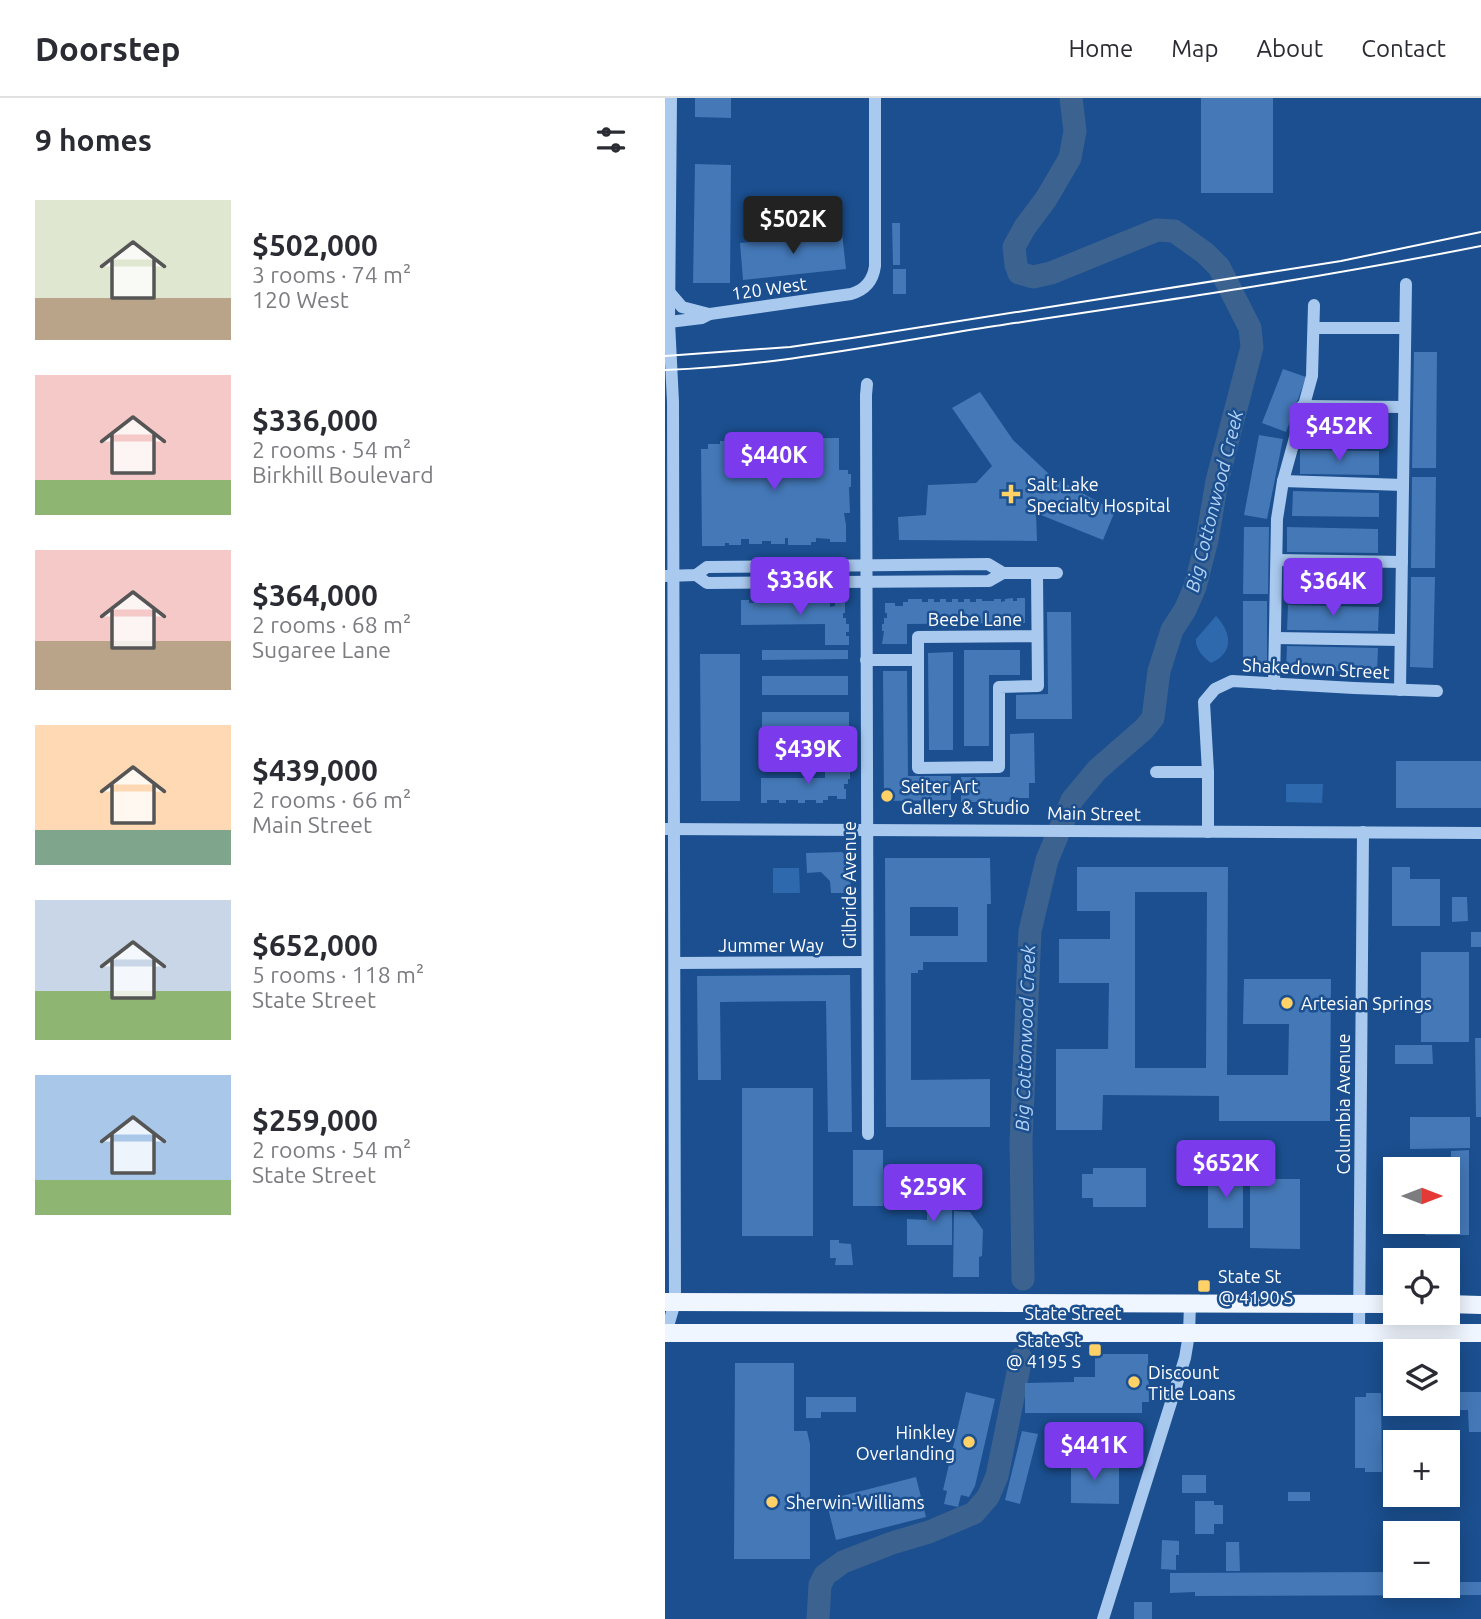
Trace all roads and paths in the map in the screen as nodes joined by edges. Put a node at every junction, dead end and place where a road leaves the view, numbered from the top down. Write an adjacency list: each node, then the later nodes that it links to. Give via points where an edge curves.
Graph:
1 (671, 98): 4 (street)
2 (875, 98): 6 (street, 120 West, via 875,265 870,281 851,294)
3 (1406, 284): 9 (street)
4 (670, 293): 6 (street, 120 West, via 683,307); 7 (street)
5 (1314, 305): 8 (street)
6 (710, 314): 7 (street, 120 West)
7 (669, 322): 21 (street, via 673,369)
8 (1314, 328): 9 (street); 11 (street, via 1311,376)
9 (1405, 328): 12 (street)
10 (867, 384): 17 (street, Gilbride Avenue)
11 (1302, 406): 12 (street); 13 (street)
12 (1404, 407): 14 (street)
13 (1283, 481): 14 (street); 15 (street)
14 (1403, 485): 16 (street)
15 (1277, 560): 16 (street); 25 (street)
16 (1402, 562): 26 (street)
17 (866, 566): 18 (street, via 988,564); 22 (street, via 707,567); 23 (street, Gilbride Avenue)
18 (1003, 573): 19 (street); 23 (street, via 989,582)
19 (1037, 573): 20 (street); 24 (street)
20 (1057, 573)
21 (669, 575): 22 (street); 34 (street)
22 (696, 575): 23 (street, via 707,583)
23 (866, 582): 27 (street, Gilbride Avenue)
24 (1037, 636): 28 (street, Beebe Lane, via 918,637); 28 (street, Beebe Lane, via 1038,687 999,687 999,767 918,768)
25 (1275, 638): 26 (street); 29 (street)
26 (1400, 640): 30 (street)
27 (866, 660): 28 (street); 35 (street, Gilbride Avenue)
28 (918, 660)
29 (1274, 684): 30 (street, Shakedown Street); 33 (street, Shakedown Street, via 1232,681 1215,689 1204,702)
30 (1400, 690): 31 (street, Shakedown Street)
31 (1437, 691)
32 (1156, 772): 33 (street)
33 (1208, 772): 36 (street, Shakedown Street)
34 (670, 829): 35 (street, Main Street); 40 (street)
35 (867, 830): 36 (street, Main Street); 39 (street, Gilbride Avenue)
36 (1208, 832): 37 (street, Main Street)
37 (1363, 832): 38 (street, Main Street); 44 (street, Columbia Avenue)
38 (1481, 833)
39 (867, 962): 40 (street, Jummer Way); 41 (street, Gilbride Avenue)
40 (675, 963): 42 (street)
41 (868, 1134)
42 (670, 1302): 43 (main road, State Street); 48 (street)
43 (1191, 1304): 44 (main road, State Street); 50 (street)
44 (1359, 1304): 45 (main road, State Street); 51 (street, Columbia Avenue)
45 (1383, 1304)
46 (1460, 1304): 47 (main road)
47 (1481, 1305)
48 (665, 1333): 50 (main road, State Street)
49 (1481, 1333): 51 (main road, State Street)
50 (1189, 1334): 51 (main road, State Street); 52 (street)
51 (1359, 1334)
52 (1103, 1619)

